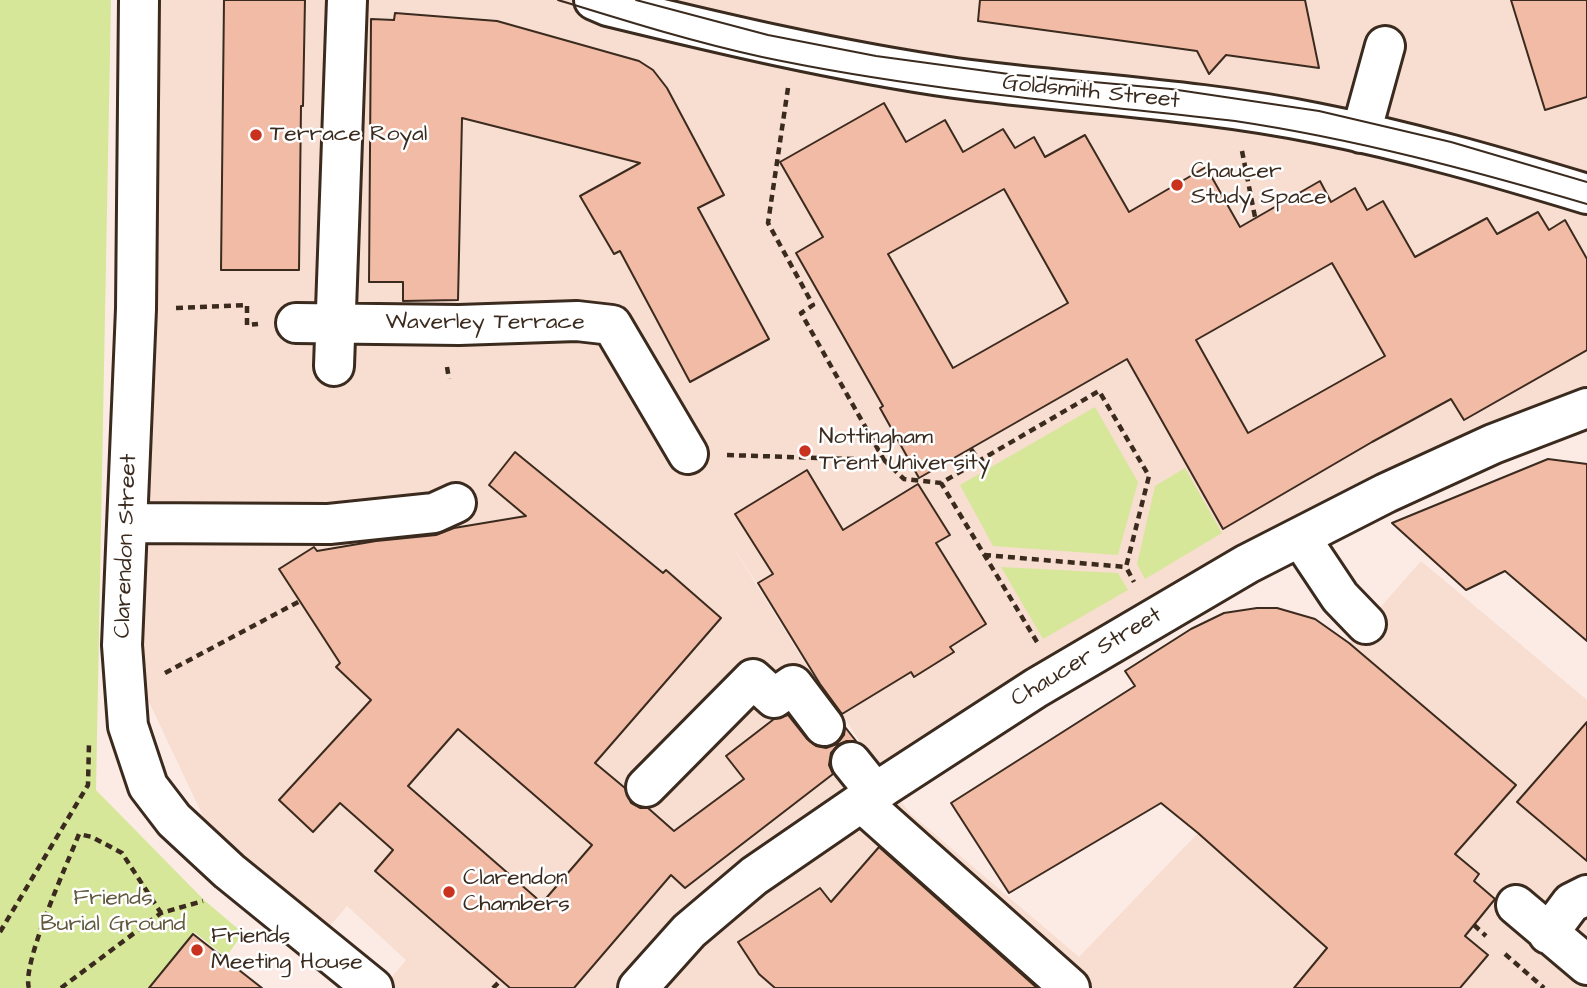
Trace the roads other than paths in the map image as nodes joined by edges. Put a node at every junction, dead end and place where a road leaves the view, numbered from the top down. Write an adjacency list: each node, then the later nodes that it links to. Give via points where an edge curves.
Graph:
1 (139, 0): 13 (street, Clarendon Street)
2 (347, 0): 8 (street)
3 (604, 2): 5 (street, Goldsmith Street, via 771,46 954,78 1233,109)
4 (1385, 46): 5 (street)
5 (1361, 133): 6 (street, Goldsmith Street)
6 (1587, 194)
7 (296, 323): 8 (street)
8 (334, 323): 9 (street); 11 (street, Waverley Terrace, via 577,321 612,325)
9 (334, 366)
10 (1583, 413): 14 (street, Chaucer Street, via 1493,444)
11 (688, 454)
12 (456, 503): 13 (street, via 434,513 329,524)
13 (128, 523): 22 (street, Clarendon Street, via 124,696 128,726 149,786 174,820 229,872)
14 (1300, 537): 15 (street, via 1340,597); 19 (street, Chaucer Street, via 1036,688)
15 (1366, 624)
16 (824, 726): 18 (street, via 793,685 774,698 753,679)
17 (851, 762): 19 (street)
18 (646, 787)
19 (868, 797): 23 (street, Chaucer Street, via 724,900); 24 (street)
20 (1587, 895): 21 (street, via 1532,919)
21 (1587, 965)
22 (373, 988)
23 (638, 988)
24 (1070, 988)

